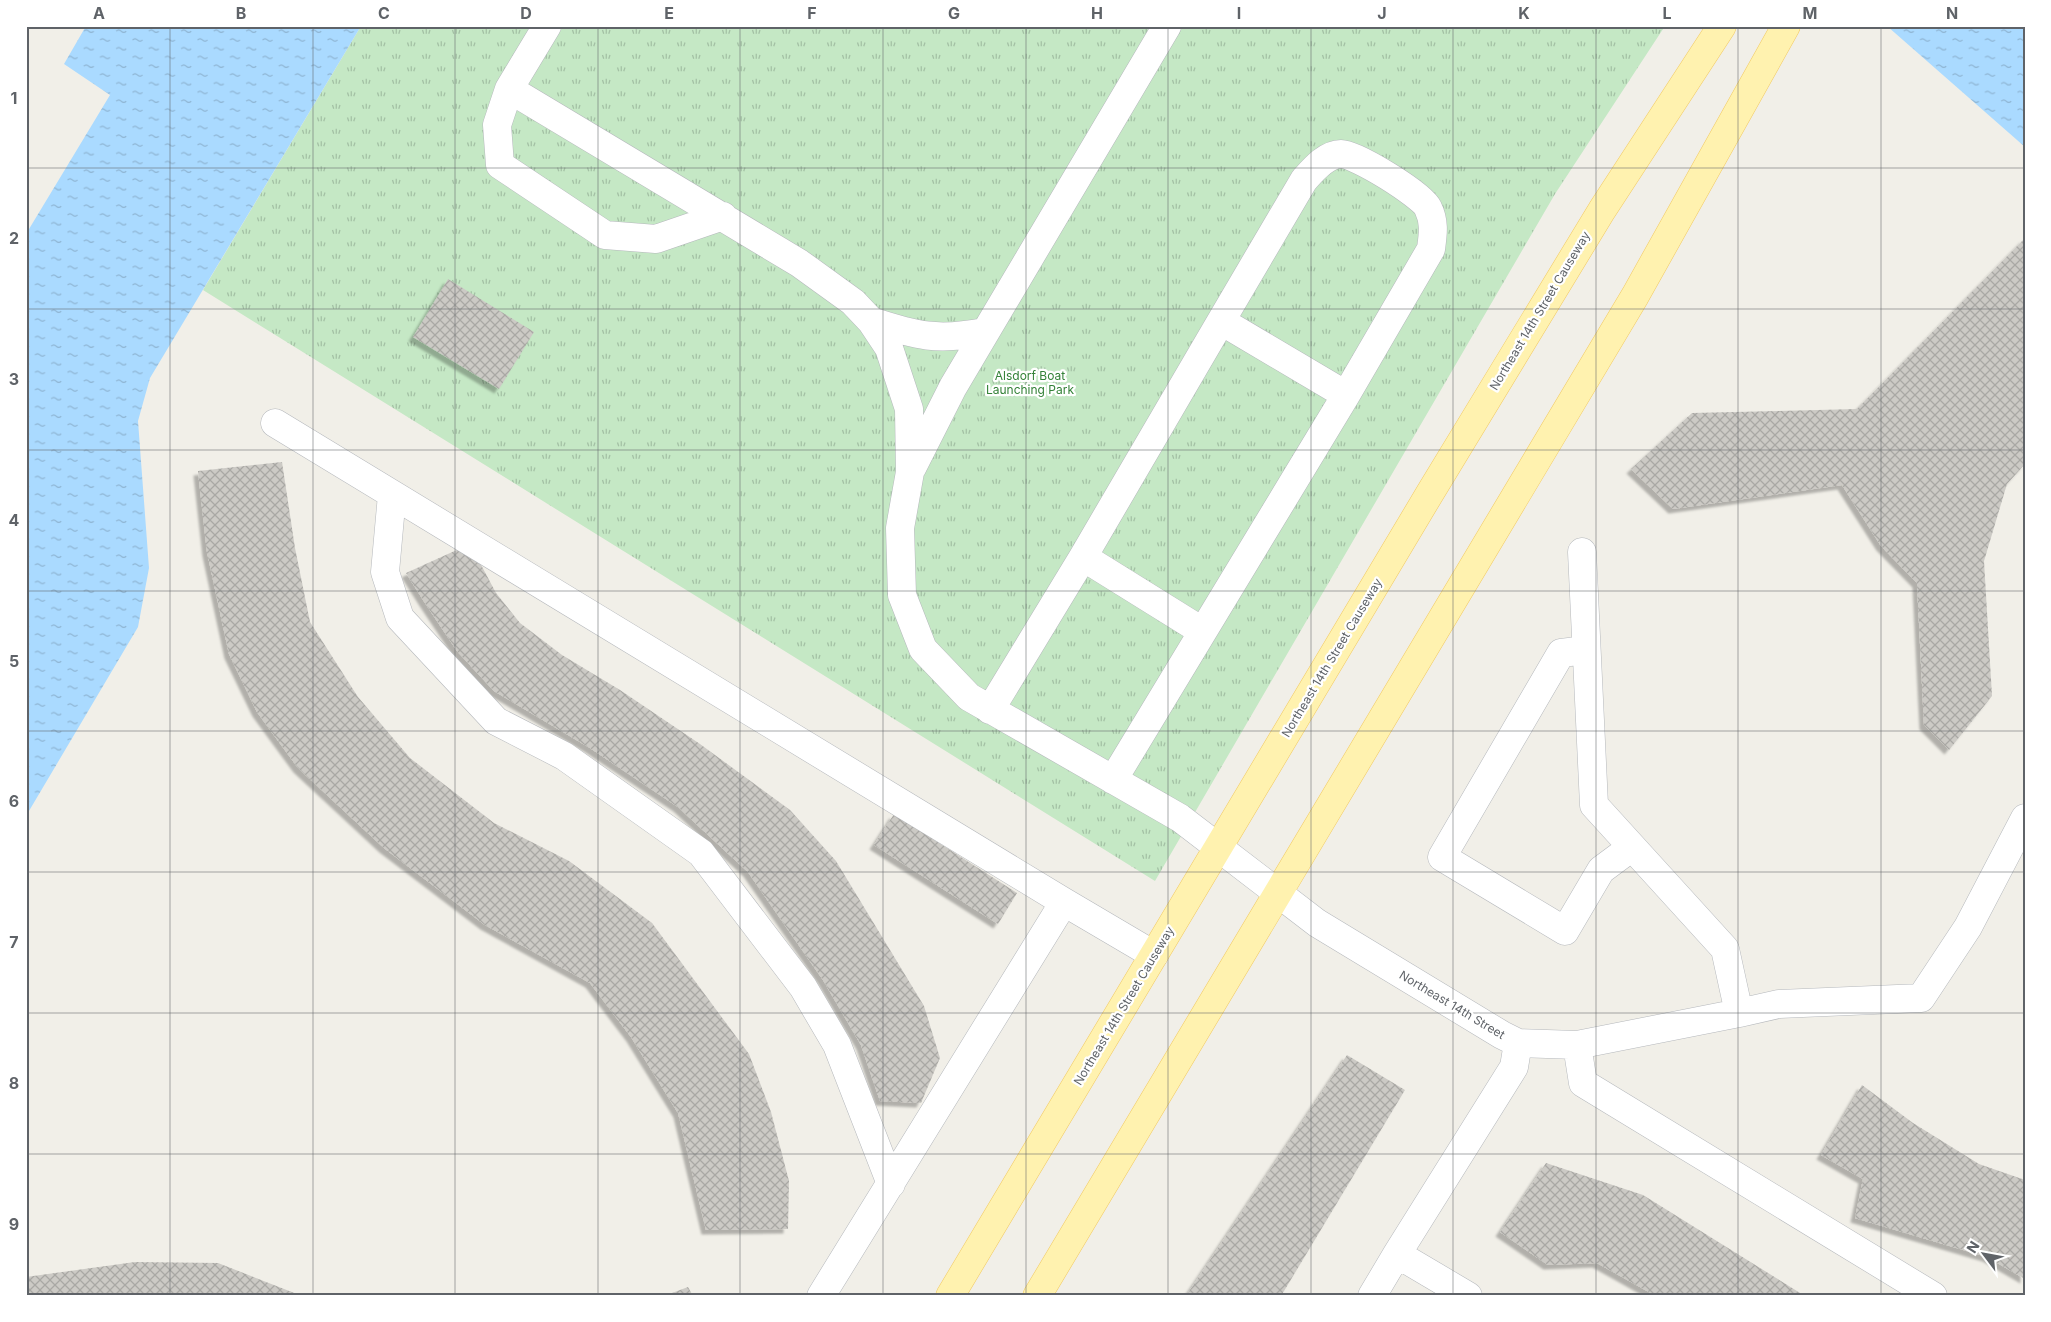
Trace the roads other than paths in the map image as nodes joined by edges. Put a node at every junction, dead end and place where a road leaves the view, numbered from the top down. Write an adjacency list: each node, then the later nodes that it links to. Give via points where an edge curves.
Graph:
1 (547, 26): 5 (street)
2 (1166, 26): 9 (street)
3 (1722, 26): 22 (main road, Northeast 14th Street Causeway, via 1602,210)
4 (1786, 26): 23 (main road, via 1635,296)
5 (509, 89): 6 (street); 6 (street, via 497,125 500,166 606,235 656,239)
6 (723, 216): 7 (street, via 799,263 853,302)
7 (871, 321): 9 (street, via 927,337 958,337); 12 (street, via 888,348 909,409)
8 (1221, 321): 10 (street); 10 (street, via 1304,180 1319,163 1340,154 1355,157 1413,193 1427,206 1434,227 1431,249); 15 (street)
9 (985, 332): 12 (street)
10 (1346, 395): 16 (street)
11 (275, 423): 13 (street)
12 (910, 472): 18 (street, Northeast 14th Street, via 900,528 902,595 923,649 969,697)
13 (392, 495): 24 (street); 29 (street, via 385,572 400,618 496,721 564,756 701,853 803,987 837,1045)
14 (1582, 552): 17 (street)
15 (1083, 557): 16 (street); 18 (street)
16 (1202, 631): 19 (street)
17 (1586, 650): 21 (street, via 1594,805); 21 (street, via 1561,653 1442,857 1565,931 1601,870)
18 (990, 710): 19 (street, Northeast 14th Street)
19 (1113, 780): 22 (street, Northeast 14th Street, via 1180,818)
20 (2025, 818): 26 (street, Northeast 14th Street, via 1968,927 1921,998 1779,1004)
21 (1632, 847): 26 (street, via 1724,949)
22 (1219, 848): 23 (street, Northeast 14th Street); 25 (main road, Northeast 14th Street Causeway)
23 (1278, 893): 27 (street, Northeast 14th Street, via 1317,923); 33 (main road)
24 (1064, 902): 25 (street); 29 (street)
25 (1154, 955): 32 (main road, Northeast 14th Street Causeway)
26 (1739, 1013): 28 (street, Northeast 14th Street)
27 (1518, 1043): 28 (street, Northeast 14th Street); 30 (street, via 1514,1068)
28 (1577, 1045): 36 (street, via 1583,1082)
29 (891, 1184): 31 (street)
30 (1397, 1254): 34 (street); 35 (street)
31 (822, 1296)
32 (950, 1296)
33 (1037, 1296)
34 (1372, 1296)
35 (1468, 1296)
36 (1933, 1296)

